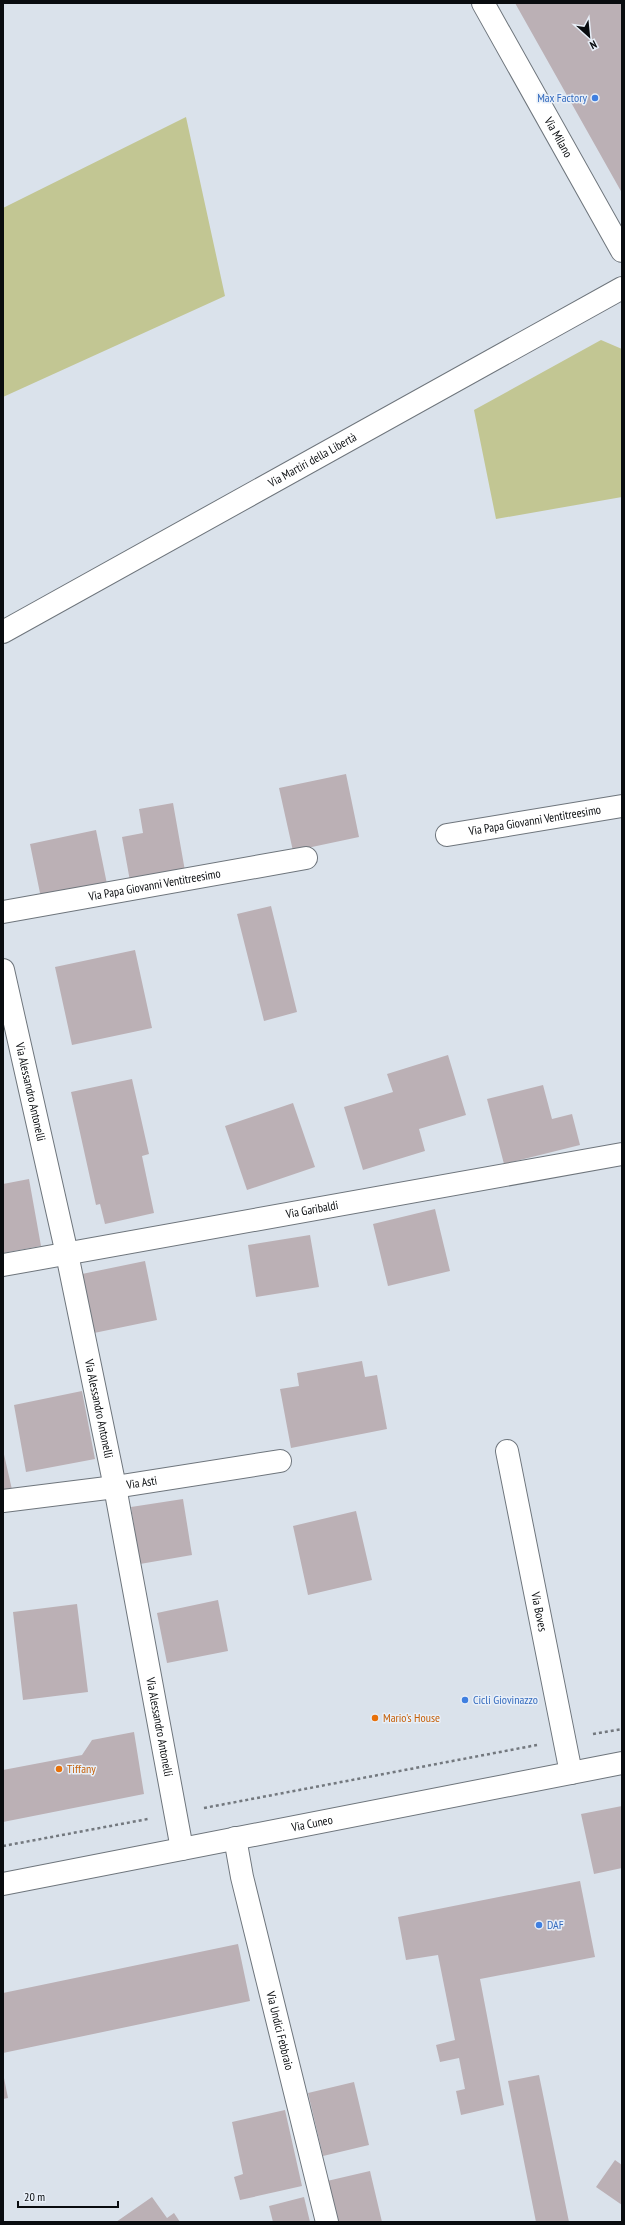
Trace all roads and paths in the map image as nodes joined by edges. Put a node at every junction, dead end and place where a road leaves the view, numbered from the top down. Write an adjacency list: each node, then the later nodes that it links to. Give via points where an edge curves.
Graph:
1 (483, 3): 2 (street, Via Milano)
2 (622, 251)
3 (622, 288): 4 (street, Via Martiri della Libertà)
4 (3, 632)
5 (622, 806): 6 (street, Via Papa Giovanni Ventitreesimo)
6 (447, 835)
7 (306, 858): 8 (street, Via Papa Giovanni Ventitreesimo)
8 (3, 912)
9 (3, 970): 11 (street, Via Alessandro Antonelli)
10 (622, 1154): 11 (street, Via Garibaldi)
11 (67, 1254): 12 (street, Via Garibaldi); 15 (street, Via Alessandro Antonelli)
12 (3, 1266)
13 (507, 1451): 18 (street, Via Boves)
14 (280, 1462): 15 (street, Via Asti)
15 (115, 1487): 16 (street, Via Asti); 21 (street, Via Alessandro Antonelli)
16 (3, 1501)
17 (622, 1729): 18 (path)
18 (566, 1739): 20 (street, Via Boves); 21 (path)
19 (622, 1762): 20 (street, Via Cuneo)
20 (571, 1773): 22 (street, Via Cuneo)
21 (177, 1814): 23 (path); 24 (street, Via Alessandro Antonelli)
22 (235, 1838): 24 (street, Via Cuneo); 26 (street, Via Undici Febbraio, via 242,1877)
23 (3, 1846)
24 (182, 1848): 25 (street, Via Cuneo)
25 (3, 1884)
26 (327, 2222)

